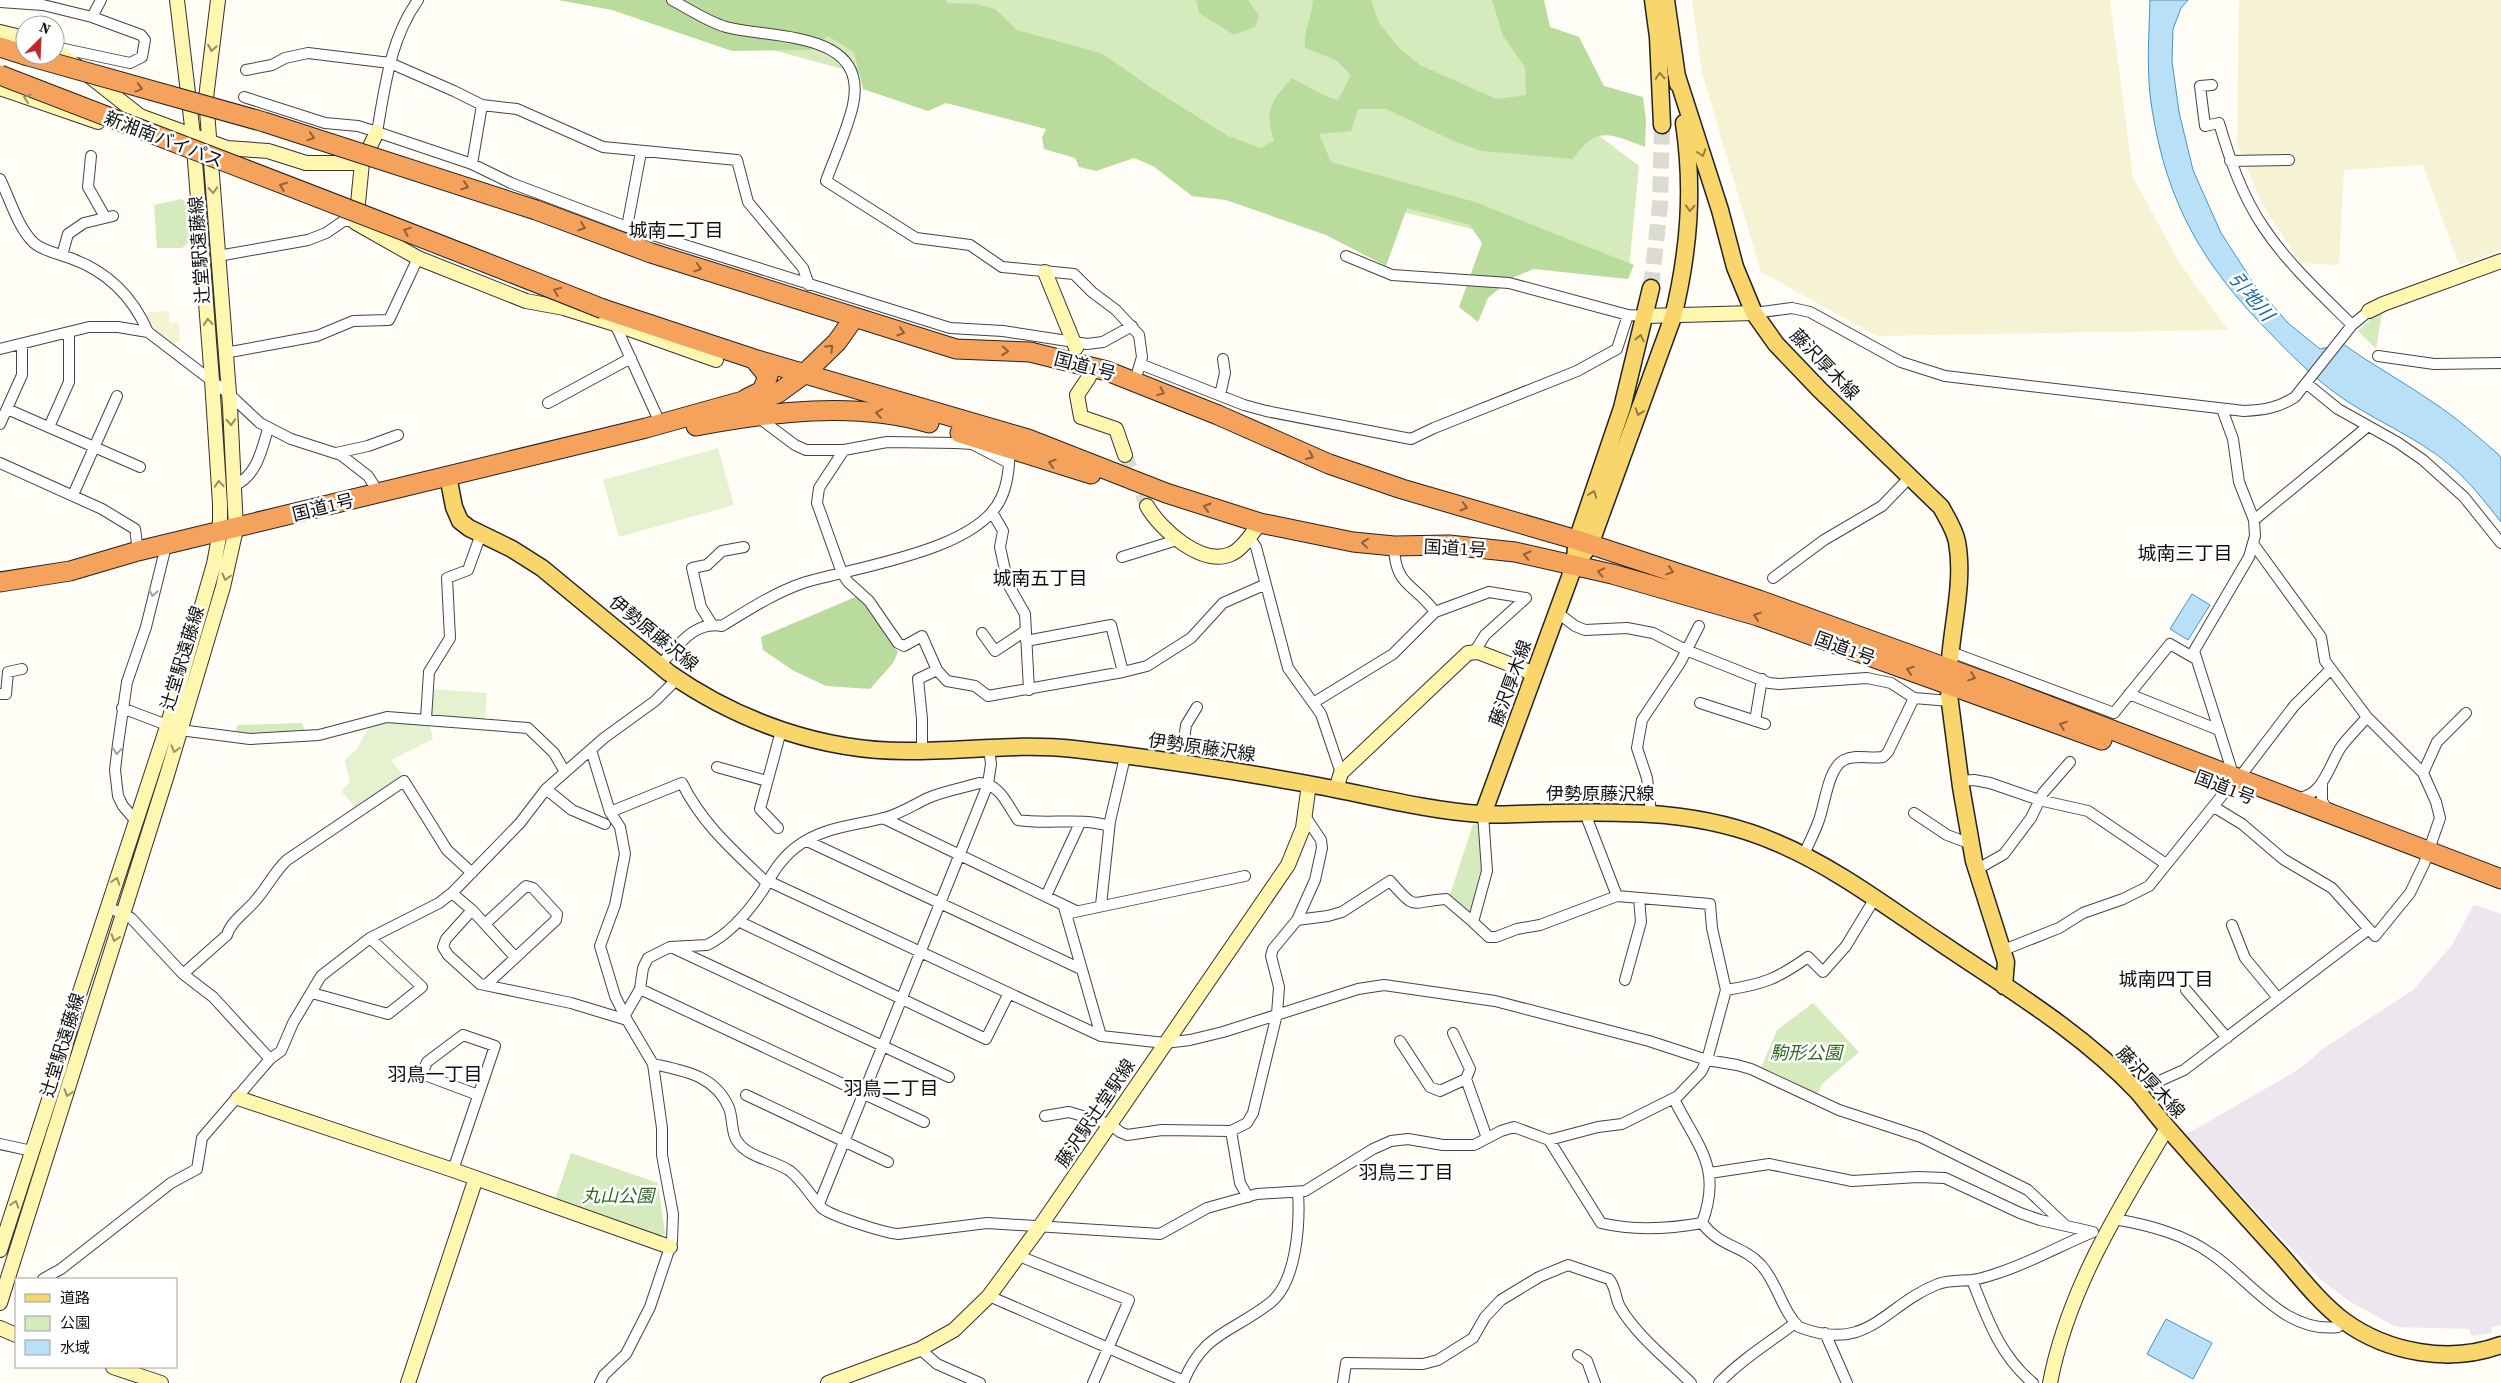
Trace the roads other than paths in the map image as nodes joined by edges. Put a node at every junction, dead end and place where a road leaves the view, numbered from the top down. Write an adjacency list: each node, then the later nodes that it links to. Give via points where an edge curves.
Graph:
1 (101, 0): 9 (street)
2 (177, 0): 28 (street, 辻堂駅遠藤線)
3 (218, 0): 29 (street, 辻堂駅遠藤線, one-way to 29, via 206,98)
4 (418, 0): 16 (street, via 405,18)
5 (672, 0): 44 (street, via 725,27 819,43 834,51 847,64 853,80 853,104 826,181 916,238 970,245 1002,267)
6 (1653, 0): 26 (main road, one-way to 6)
7 (1666, 0): 19 (main road, 藤沢厚木線)
8 (0, 2): 9 (street, via 43,4)
9 (92, 17): 13 (street, via 142,35 145,40 142,57 130,63)
10 (0, 32): 11 (street)
11 (15, 36)
12 (0, 47): 14 (highway)
13 (65, 50)
14 (15, 52)
15 (65, 56): 25 (street)
16 (390, 63): 18 (street, via 308,53); 24 (street); 27 (street)
17 (61, 65): 52 (highway, one-way to 52, bridge, via 264,122)
18 (246, 70)
19 (1676, 73): 48 (main road, 藤沢厚木線, one-way to 48, via 1735,267); 51 (main road, 藤沢厚木線, one-way to 51, via 1689,156 1691,200 1685,265)
20 (0, 75): 64 (highway, 新湘南バイパス, one-way to 20, bridge, via 603,309)
21 (2212, 85): 32 (street, via 2200,86 2205,126 2219,123)
22 (0, 88): 25 (street, one-way to 22, via 102,124)
23 (244, 97): 27 (street, via 325,123 358,126)
24 (482, 105): 30 (street, via 517,109 594,144); 35 (street)
25 (140, 116): 28 (street)
26 (1662, 125)
27 (376, 132): 34 (street); 35 (street)
28 (193, 135): 29 (street); 71 (street, 辻堂駅遠藤線, one-way to 28)
29 (210, 141): 34 (street, via 227,148 268,151 306,163); 40 (street, 辻堂駅遠藤線, one-way to 40)
30 (641, 152): 38 (street); 45 (street, via 737,160 748,202 802,268)
31 (91, 156): 39 (street, via 88,187 109,216 84,223 68,234)
32 (2230, 160): 33 (street); 54 (street, via 2247,199 2277,246)
33 (2289, 160)
34 (362, 163): 37 (street)
35 (472, 164): 38 (street, via 511,183)
36 (0, 179): 39 (street, via 35,245)
37 (356, 223): 40 (street, via 344,220 326,233 308,240); 42 (street)
38 (627, 227): 45 (street)
39 (62, 255): 57 (street, via 107,276 132,303)
40 (218, 256): 61 (street, 辻堂駅遠藤線)
41 (1346, 256): 49 (street, via 1392,275 1509,283)
42 (418, 258): 53 (street, via 526,301 564,308); 61 (street, via 389,320 353,321 317,336)
43 (2501, 261): 47 (street)
44 (1045, 272): 55 (street, via 1074,274); 58 (street)
45 (809, 285): 58 (street, via 950,328 1003,331)
46 (1651, 288): 50 (main road, 藤沢厚木線)
47 (2369, 312): 54 (street)
48 (1754, 313): 51 (street); 79 (street, via 1792,308 1810,312 1901,362 1945,376); 96 (main road, 藤沢厚木線, via 1776,344 1820,390)
49 (1628, 315): 50 (street); 74 (street, via 1617,349 1577,371 1411,439 1266,411)
50 (1645, 316): 51 (street); 87 (main road, 藤沢厚木線, one-way to 50, via 1630,381)
51 (1673, 317): 87 (main road, via 1654,338); 108 (main road, 藤沢厚木線, one-way to 108)
52 (854, 318): 68 (highway, 国道1号, one-way to 68, via 956,349 1030,352); 69 (highway, 国道1号, one-way to 52, via 837,342)
53 (615, 324): 63 (street); 66 (street)
54 (2352, 325): 72 (street)
55 (1132, 326): 58 (street, via 1103,342); 68 (street, via 1139,335 1142,357)
56 (69, 332): 57 (street, via 101,326); 59 (street); 83 (street, via 69,382)
57 (148, 332): 71 (street)
58 (1074, 344)
59 (22, 345): 60 (street); 78 (street, via 22,375)
60 (0, 349)
61 (225, 353): 73 (street, 辻堂駅遠藤線)
62 (2378, 356): 67 (street, via 2434,364)
63 (631, 358): 77 (street); 82 (street)
64 (754, 359): 69 (highway, 新湘南バイパス); 76 (highway, via 768,376 766,384)
65 (1223, 359): 74 (street, via 1225,373)
66 (716, 360)
67 (2501, 363)
68 (1137, 373): 74 (street); 108 (highway, 国道1号, one-way to 108, via 1329,464 1402,489)
69 (804, 374): 76 (highway, 国道1号, via 778,393 762,400); 99 (highway, 国道1号, via 1028,439)
70 (1090, 377): 91 (street, via 1077,395 1081,417 1116,429)
71 (212, 384): 73 (street); 105 (street, 辻堂駅遠藤線, one-way to 71, via 220,504)
72 (2306, 384): 79 (street, via 2283,405 2267,410); 84 (street)
73 (229, 394): 85 (street); 97 (street, 辻堂駅遠藤線, one-way to 97)
74 (1220, 395)
75 (117, 396): 88 (street)
76 (743, 401): 82 (highway, 国道1号)
77 (548, 403)
78 (7, 409): 81 (street); 83 (street)
79 (2222, 409): 103 (street, via 2233,439 2239,482)
80 (762, 416): 82 (highway, 国道1号, via 659,433); 89 (street, via 763,421 800,448); 92 (highway, 国道1号, one-way to 80, via 909,418 873,412)
81 (0, 424)
82 (653, 426): 95 (highway, 国道1号)
83 (49, 427): 88 (street)
84 (2367, 427): 103 (street); 109 (street, via 2423,460 2464,497)
85 (268, 429): 90 (street); 97 (street, via 253,472 246,481)
86 (398, 435): 90 (street)
87 (1610, 445): 108 (main road, 藤沢厚木線, one-way to 87)
88 (94, 447): 94 (street); 100 (street)
89 (844, 450): 92 (street, via 887,442 956,443 972,444); 117 (street, via 819,488 817,502)
90 (336, 453): 98 (street, via 368,476)
91 (1125, 455)
92 (1010, 456): 99 (highway, 国道1号, one-way to 92); 102 (street, via 1002,498)
93 (0, 462): 100 (street)
94 (140, 467)
95 (448, 476): 98 (highway, 国道1号); 106 (main road, 伊勢原藤沢線, via 460,520)
96 (1911, 476): 118 (street, via 1882,506 1824,540); 129 (main road, 藤沢厚木線, via 1941,507 1957,542 1959,575)
97 (234, 486): 105 (street, 辻堂駅遠藤線)
98 (379, 493): 105 (highway, 国道1号)
99 (1166, 494): 104 (highway, 国道1号, one-way to 99)
100 (73, 495): 114 (street, via 135,529)
101 (1148, 506): 107 (street, via 1159,523)
102 (992, 512): 117 (street, via 969,533 936,547); 126 (street, via 1003,531 1000,547 1008,584 1025,614)
103 (2254, 520): 110 (street)
104 (1254, 530): 107 (street, via 1235,552 1225,556 1203,552); 112 (highway, 国道1号, one-way to 104); 120 (street)
105 (228, 531): 111 (highway, 国道1号); 151 (street, 辻堂駅遠藤線, via 223,587)
106 (481, 534): 131 (main road, 伊勢原藤沢線, via 542,568); 150 (street, via 468,570 447,578 450,638 429,672)
107 (1177, 540): 115 (street)
108 (1584, 542): 116 (main road, 藤沢厚木線); 166 (highway, 国道1号, one-way to 166, via 1759,600 2014,692)
109 (2501, 543)
110 (2254, 544): 130 (street, via 2194,651); 132 (street, via 2321,637 2325,661)
111 (166, 546): 114 (highway, 国道1号); 147 (street, one-way to 147)
112 (1394, 546): 116 (highway, 国道1号, one-way to 112, via 1485,548); 121 (street, via 1395,564 1402,580)
113 (744, 547): 123 (street, via 722,551 707,565 692,568 701,607)
114 (138, 551): 119 (highway, 国道1号, via 70,571)
115 (1122, 557)
116 (1574, 566): 122 (main road, 藤沢厚木線); 166 (highway, 国道1号, one-way to 116, via 1857,654 1758,616)
117 (842, 573): 123 (street, via 772,596 722,626); 134 (street, via 869,601 898,643 904,646 922,636)
118 (1773, 578)
119 (0, 582)
120 (1264, 585): 135 (street, via 1223,603 1191,638 1154,662); 144 (street, via 1278,622 1288,668)
121 (1435, 612): 128 (street, via 1489,592 1526,598 1486,635); 144 (street, via 1393,654)
122 (1558, 612): 127 (street, via 1579,629 1638,629); 136 (main road, 藤沢厚木線)
123 (710, 623): 131 (street, via 684,637)
124 (1699, 626): 127 (street)
125 (982, 633): 126 (street, via 995,651)
126 (1025, 636): 135 (street, via 1111,626); 139 (street)
127 (1686, 650): 138 (street); 177 (street, via 1647,710 1639,733 1637,748 1647,778)
128 (1475, 651): 136 (street); 162 (street, via 1468,653)
129 (1951, 655): 141 (street, via 2114,713)
130 (2196, 659): 141 (street, via 2170,644); 152 (street)
131 (659, 666): 137 (main road, 伊勢原藤沢線)
132 (2331, 669): 149 (street); 166 (street, via 2294,706)
133 (22, 670): 140 (street, via 8,672 6,694)
134 (937, 670): 139 (street, via 947,681 975,686 988,696); 156 (street, via 918,680)
135 (1123, 672): 139 (street)
136 (1535, 674): 179 (main road, 藤沢厚木線)
137 (678, 679): 153 (main road, 伊勢原藤沢線, via 740,714); 155 (street)
138 (1762, 680): 142 (street, via 1779,684 1867,678 1892,683); 145 (street, via 1760,722)
139 (1029, 690)
140 (0, 694)
141 (2129, 694): 152 (street)
142 (1914, 698): 143 (street); 191 (street, via 1888,752 1882,757 1843,760 1838,765)
143 (1950, 698): 165 (main road)
144 (1313, 703): 162 (street, via 1325,725)
145 (1700, 703)
146 (1197, 707): 159 (street, via 1186,725)
147 (122, 708): 151 (street); 183 (street, one-way to 183, via 116,784 123,806)
148 (2466, 713): 163 (street, via 2437,742)
149 (2367, 717): 163 (street); 167 (street, via 2341,747)
150 (426, 719): 151 (street, via 378,717 319,735 250,739); 161 (street, via 528,728 554,753)
151 (174, 729): 183 (street, 辻堂駅遠藤線); 210 (street, 辻堂駅遠藤線, one-way to 210)
152 (2219, 730): 166 (street)
153 (781, 731): 156 (main road, 伊勢原藤沢線, via 851,747); 164 (street)
154 (989, 748): 156 (main road, 伊勢原藤沢線); 157 (main road, 伊勢原藤沢線, via 1070,749); 168 (street)
155 (592, 750): 161 (street); 175 (street)
156 (922, 751)
157 (1125, 757): 159 (main road, 伊勢原藤沢線); 186 (street)
158 (2070, 762): 173 (street)
159 (1181, 765): 169 (main road, 伊勢原藤沢線)
160 (717, 767): 164 (street)
161 (565, 772): 170 (street)
162 (1341, 773): 171 (street)
163 (2423, 773): 192 (street, via 2440,818)
164 (767, 780): 187 (street, via 760,809)
165 (1960, 781): 173 (street, via 1990,783); 189 (main road)
166 (2234, 781): 172 (highway, 国道1号); 174 (street); 192 (highway, 国道1号)
167 (2322, 782): 172 (street, via 2309,795); 180 (street, via 2322,801)
168 (988, 784): 182 (street, via 979,783 930,797); 184 (street, via 1007,801 1018,820); 190 (street)
169 (1309, 784): 171 (main road, 伊勢原藤沢線); 181 (street, 藤沢駅辻堂駅線)
170 (546, 789): 185 (street, via 572,810); 195 (street, via 520,823)
171 (1336, 789): 179 (main road, 伊勢原藤沢線)
172 (2288, 797): 180 (highway, 国道1号)
173 (2039, 800): 193 (street, via 2088,811); 194 (street, via 2004,854)
174 (2214, 807): 193 (street); 216 (street, via 2242,824 2284,859 2332,888)
175 (610, 812): 198 (street, via 682,783 705,822); 235 (street, via 620,827 625,854 615,905 600,946 615,996)
176 (1590, 812): 177 (main road, 伊勢原藤沢線); 179 (main road, 伊勢原藤沢線); 202 (street, via 1588,821)
177 (1651, 812): 191 (main road, 伊勢原藤沢線, via 1715,822)
178 (1914, 813): 189 (street, via 1947,835)
179 (1483, 814): 213 (street, via 1487,871)
180 (2331, 814): 192 (highway, 国道1号)
181 (1305, 816): 211 (street, via 1321,840 1322,848 1315,880); 240 (street, 藤沢駅辻堂駅線, via 1288,865)
182 (882, 818): 188 (street, via 820,833); 190 (street)
183 (135, 820): 207 (street, 辻堂駅遠藤線, one-way to 183)
184 (1080, 823): 186 (street, via 1089,821); 201 (street)
185 (605, 824)
186 (1109, 826): 206 (street)
187 (778, 828)
188 (807, 841): 198 (street, via 784,857); 205 (street)
189 (1971, 844): 194 (main road)
190 (958, 854): 201 (street); 205 (street)
191 (1804, 855): 204 (main road, 伊勢原藤沢線)
192 (2426, 858): 197 (highway, 国道1号); 200 (highway, 国道1号); 216 (street, via 2410,893 2385,925 2376,936)
193 (2166, 864): 219 (street, via 2149,886)
194 (1976, 870): 219 (main road)
195 (472, 873): 199 (street); 223 (street, via 447,850 404,781 280,866 255,902 229,927 227,935)
196 (1245, 876): 206 (street)
197 (2501, 879)
198 (767, 882): 212 (street); 220 (street)
199 (452, 893): 208 (street); 217 (street, via 439,903)
200 (2501, 893)
201 (1046, 896): 209 (street)
202 (1617, 896): 203 (street); 213 (street, via 1540,925 1517,928 1496,937 1489,937)
203 (1639, 898): 224 (street, via 1641,922); 228 (street, via 1710,904 1713,935)
204 (1875, 898): 226 (main road, 伊勢原藤沢線); 228 (street, via 1846,946 1823,972 1808,957 1783,975 1761,984)
205 (939, 903): 220 (street); 222 (street)
206 (1101, 905): 209 (street)
207 (108, 906): 210 (street); 262 (street, 辻堂駅遠藤線)
208 (472, 910): 214 (street); 225 (street, via 446,939 443,947 480,984)
209 (1068, 910): 222 (street)
210 (123, 913): 223 (street); 280 (street, 辻堂駅遠藤線, one-way to 280)
211 (1297, 920): 213 (street, via 1342,912 1390,881 1408,901 1419,904 1446,899); 234 (street, via 1273,948 1271,956 1279,987)
212 (738, 921): 218 (street, via 707,945); 232 (street)
213 (1473, 922)
214 (485, 924): 221 (street); 221 (street, via 526,886 533,888 557,914)
215 (2232, 925): 233 (street, via 2249,963)
216 (2369, 929): 233 (street)
217 (370, 938): 230 (street, via 320,976); 230 (street, via 422,987 388,1014)
218 (670, 947): 227 (street, via 648,958); 241 (street)
219 (2001, 951): 226 (main road, via 2006,962)
220 (919, 952): 231 (street); 232 (street)
221 (515, 957): 225 (street)
222 (1081, 969): 237 (street)
223 (183, 974): 242 (street, via 213,997)
224 (1625, 980)
225 (486, 985): 235 (street)
226 (2004, 986): 247 (main road, 藤沢厚木線, via 2060,1023)
227 (640, 989): 235 (street); 248 (street)
228 (1726, 990): 243 (street)
229 (2186, 990): 238 (street)
230 (312, 993): 242 (street, via 293,1023 281,1051)
231 (1009, 993): 232 (street, via 986,1039); 237 (street)
232 (901, 998): 241 (street)
233 (2278, 998): 238 (street)
234 (1277, 1014): 240 (street, via 1222,1032); 243 (street, via 1358,989 1400,986 1495,1001 1649,1041); 257 (street, via 1253,1113 1247,1123)
235 (626, 1018): 244 (street)
236 (1453, 1033): 246 (street, via 1470,1068)
237 (1101, 1036): 240 (street)
238 (2227, 1038): 247 (street, via 2184,1070)
239 (1400, 1042): 246 (street, via 1430,1087 1440,1091)
240 (1165, 1044): 255 (street, 藤沢駅辻堂駅線)
241 (882, 1046): 245 (street); 248 (street)
242 (270, 1058): 251 (street)
243 (1707, 1060): 252 (street, via 1701,1072); 273 (street, via 1738,1064 1839,1110 1921,1137 2028,1190)
244 (653, 1064): 269 (street, via 682,1069 707,1082 720,1093 730,1109 736,1141 746,1150 790,1172); 275 (street, via 662,1128 662,1154 673,1214)
245 (949, 1077)
246 (1466, 1079): 258 (street)
247 (2137, 1091): 256 (main road, 藤沢厚木線)
248 (863, 1094): 254 (street); 260 (street)
249 (478, 1095): 249 (street, via 495,1046 463,1035 427,1062 422,1074); 264 (street)
250 (746, 1095): 260 (street)
251 (238, 1098): 264 (street); 278 (street, via 202,1138 197,1169 171,1183)
252 (1674, 1099): 259 (street, via 1622,1124); 265 (street, via 1706,1157)
253 (1045, 1116): 255 (street, via 1069,1112)
254 (924, 1122)
255 (1110, 1124): 257 (street, via 1128,1135 1162,1130); 272 (street, 藤沢駅辻堂駅線)
256 (2167, 1128): 270 (street); 283 (main road, 藤沢厚木線)
257 (1231, 1131): 268 (street, via 1240,1183)
258 (1487, 1138): 259 (street, via 1514,1127); 267 (street, via 1474,1145 1443,1145 1408,1139 1392,1141)
259 (1549, 1140): 271 (street, via 1601,1223 1649,1228 1677,1228)
260 (844, 1142): 263 (street); 269 (street)
261 (0, 1144): 262 (street)
262 (32, 1150): 276 (street, 辻堂駅遠藤線, one-way to 262)
263 (888, 1162)
264 (453, 1170): 266 (street)
265 (1710, 1173): 271 (street, via 1709,1196); 273 (street, via 1769,1164 1852,1181 1945,1178 2020,1213)
266 (476, 1178): 275 (street); 295 (street)
267 (1298, 1192): 268 (street); 293 (street, via 1300,1222 1286,1282 1272,1302 1213,1339 1196,1356)
268 (1248, 1197): 272 (street, via 1207,1208 1160,1234)
269 (819, 1204): 272 (street, via 825,1210 887,1234 987,1223)
270 (2114, 1219): 274 (street); 283 (street, via 2163,1230 2196,1245 2232,1269 2280,1312 2325,1328 2338,1327)
271 (1702, 1223): 284 (street, via 1715,1238 1760,1263)
272 (1041, 1225): 277 (street, 藤沢駅辻堂駅線)
273 (2065, 1225): 274 (street)
274 (2099, 1233): 279 (street, via 2001,1272); 306 (street, via 2064,1327)
275 (670, 1247): 296 (street, via 650,1307 626,1354)
276 (0, 1250)
277 (1019, 1256): 281 (street, 藤沢駅辻堂駅線); 290 (street, via 1128,1300)
278 (45, 1278)
279 (1972, 1280): 286 (street, via 1940,1283 1927,1289 1866,1330); 305 (street, via 2002,1348 2018,1371)
280 (11, 1288): 282 (street, 辻堂駅遠藤線)
281 (989, 1296): 289 (street, 藤沢駅辻堂駅線, via 954,1330); 290 (street)
282 (0, 1303)
283 (2342, 1320): 288 (main road, 藤沢厚木線, via 2380,1340 2405,1350 2424,1353 2468,1353)
284 (1795, 1323): 286 (street, via 1810,1331); 303 (street, via 1768,1345 1750,1354)
285 (0, 1328): 287 (street)
286 (1825, 1333): 304 (street)
287 (15, 1335)
288 (2501, 1345)
289 (920, 1349): 297 (street, 藤沢駅辻堂駅線); 298 (street, via 937,1364)
290 (1108, 1349): 293 (street); 299 (street)
291 (1578, 1355): 301 (street, via 1587,1361)
292 (116, 1368): 294 (street)
293 (1183, 1382)
294 (161, 1383)
295 (408, 1383)
296 (600, 1383)
297 (828, 1383)
298 (980, 1383)
299 (1093, 1383)
300 (1344, 1383): 302 (street, via 1346,1362 1423,1364 1438,1360 1473,1338 1500,1300 1539,1277 1568,1265 1609,1279 1619,1306 1636,1328)
301 (1595, 1383)
302 (1691, 1383)
303 (1719, 1383)
304 (1847, 1383)
305 (2033, 1383)
306 (2050, 1383)

